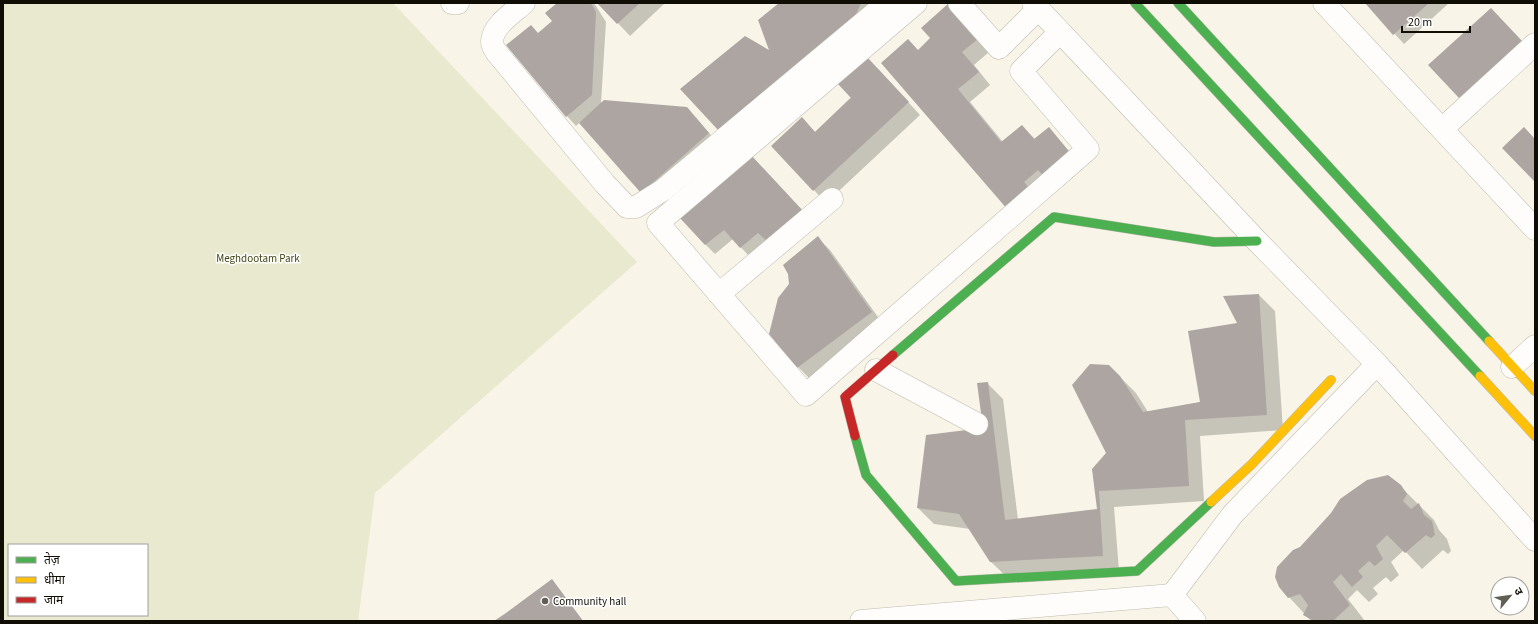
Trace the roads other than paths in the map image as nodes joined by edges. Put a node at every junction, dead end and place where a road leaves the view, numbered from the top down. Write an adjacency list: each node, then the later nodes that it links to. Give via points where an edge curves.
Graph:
1 (452, 3): 2 (street)
2 (458, 3)
3 (524, 3): 4 (street, via 493,34 491,44 605,184 627,207 649,201)
4 (887, 3)
5 (916, 3): 19 (street, via 658,223)
6 (959, 3): 13 (street)
7 (1135, 3): 27 (street)
8 (1178, 3): 22 (street)
9 (1324, 3): 15 (street)
10 (1036, 6): 11 (street); 13 (street)
11 (1060, 32): 14 (street); 18 (street)
12 (1535, 44): 15 (street)
13 (999, 48): 14 (street)
14 (1021, 71): 19 (street, via 1088,149 806,394)
15 (1442, 129): 17 (street)
16 (832, 199): 19 (street)
17 (1535, 229)
18 (1257, 242): 21 (street); 23 (street, via 1214,242 1054,217)
19 (719, 294)
20 (1535, 346): 22 (street)
21 (1377, 364): 28 (street); 29 (street, via 1233,514)
22 (1512, 367): 25 (street)
23 (876, 370): 24 (street, via 845,397 866,475 956,581 1137,571 1252,464); 26 (street)
24 (1330, 380)
25 (1535, 391)
26 (977, 424)
27 (1535, 436)
28 (1535, 540)
29 (1172, 595): 30 (street); 31 (street)
30 (861, 621)
31 (1195, 621)

